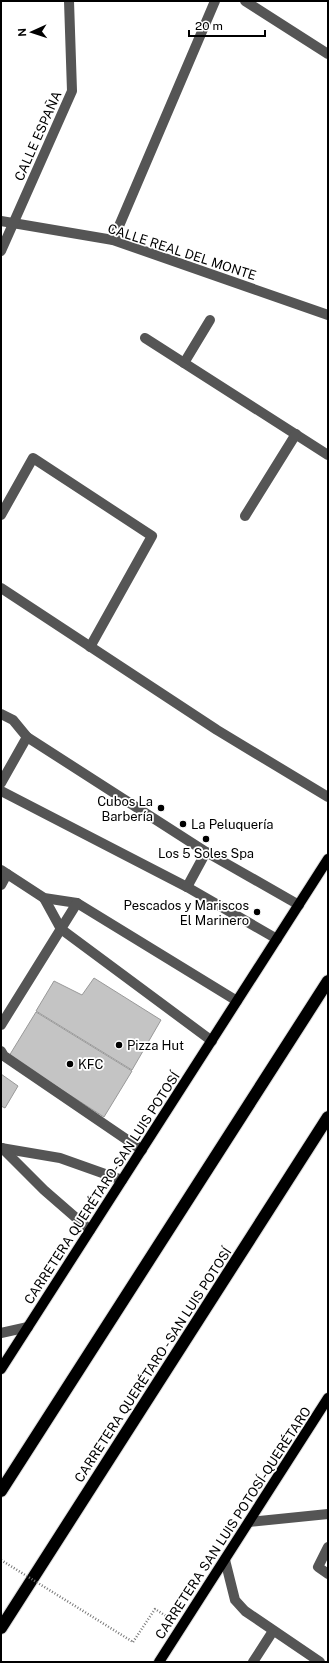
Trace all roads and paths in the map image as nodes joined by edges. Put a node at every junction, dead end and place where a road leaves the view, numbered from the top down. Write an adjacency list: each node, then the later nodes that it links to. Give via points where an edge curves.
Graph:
1 (69, 1): 6 (street, CALLE ESPAÑA, via 72,91)
2 (215, 1): 7 (street)
3 (245, 1): 4 (street)
4 (328, 54)
5 (1, 221): 6 (street, CALLE REAL DEL MONTE)
6 (14, 223): 7 (street, CALLE REAL DEL MONTE); 8 (street, CALLE ESPAÑA)
7 (113, 240): 9 (street, CALLE REAL DEL MONTE)
8 (1, 251)
9 (328, 315)
10 (210, 320): 12 (street)
11 (145, 338): 12 (street)
12 (184, 363): 13 (street)
13 (296, 434): 14 (street); 16 (street)
14 (328, 455)
15 (1, 515): 18 (street, via 33,458 152,536)
16 (245, 516)
17 (1, 588): 18 (street)
18 (90, 647): 23 (street, via 217,730)
19 (1, 714): 20 (street, via 13,720)
20 (27, 737): 21 (street); 24 (street)
21 (1, 783)
22 (1, 791): 28 (street)
23 (328, 797)
24 (206, 852): 28 (street); 31 (street)
25 (328, 859): 31 (main road, CARRETERA QUERÉTARO-SAN LUIS POTOSÍ)
26 (4, 872): 27 (street); 29 (street)
27 (1, 885)
28 (187, 887): 33 (street)
29 (44, 898): 30 (street); 32 (street)
30 (77, 903): 32 (street); 35 (street)
31 (299, 905): 33 (main road, CARRETERA QUERÉTARO-SAN LUIS POTOSÍ)
32 (61, 929): 36 (street); 37 (street)
33 (277, 939): 35 (main road, CARRETERA QUERÉTARO-SAN LUIS POTOSÍ)
34 (328, 981): 48 (highway)
35 (237, 1001): 37 (main road, CARRETERA QUERÉTARO-SAN LUIS POTOSÍ)
36 (1, 1025)
37 (212, 1041): 41 (main road, CARRETERA QUERÉTARO-SAN LUIS POTOSÍ)
38 (1, 1051): 41 (street, via 4,1056)
39 (328, 1117): 56 (highway, CARRETERA QUERÉTARO - SAN LUIS POTOSÍ)
40 (1, 1148): 42 (street, via 60,1158); 43 (street)
41 (142, 1150): 42 (main road, CARRETERA QUERÉTARO-SAN LUIS POTOSÍ)
42 (122, 1180): 43 (main road, CARRETERA QUERÉTARO-SAN LUIS POTOSÍ)
43 (90, 1230): 44 (main road, CARRETERA QUERÉTARO-SAN LUIS POTOSÍ)
44 (28, 1327): 45 (street); 46 (main road, CARRETERA QUERÉTARO-SAN LUIS POTOSÍ)
45 (1, 1333)
46 (1, 1369)
47 (328, 1398): 50 (main road, CARRETERA SAN LUIS POTOSÍ-QUERÉTARO)
48 (1, 1491)
49 (328, 1514): 50 (street)
50 (249, 1522): 53 (main road, CARRETERA SAN LUIS POTOSÍ-QUERÉTARO)
51 (328, 1548): 54 (street, via 318,1567)
52 (1, 1560): 55 (path, bridge, via 133,1642)
53 (225, 1560): 57 (street, via 235,1600 245,1611); 58 (main road, CARRETERA SAN LUIS POTOSÍ-QUERÉTARO)
54 (328, 1574)
55 (155, 1609)
56 (1, 1628)
57 (273, 1631): 59 (street); 60 (street)
58 (159, 1662)
59 (253, 1662)
60 (320, 1662)

